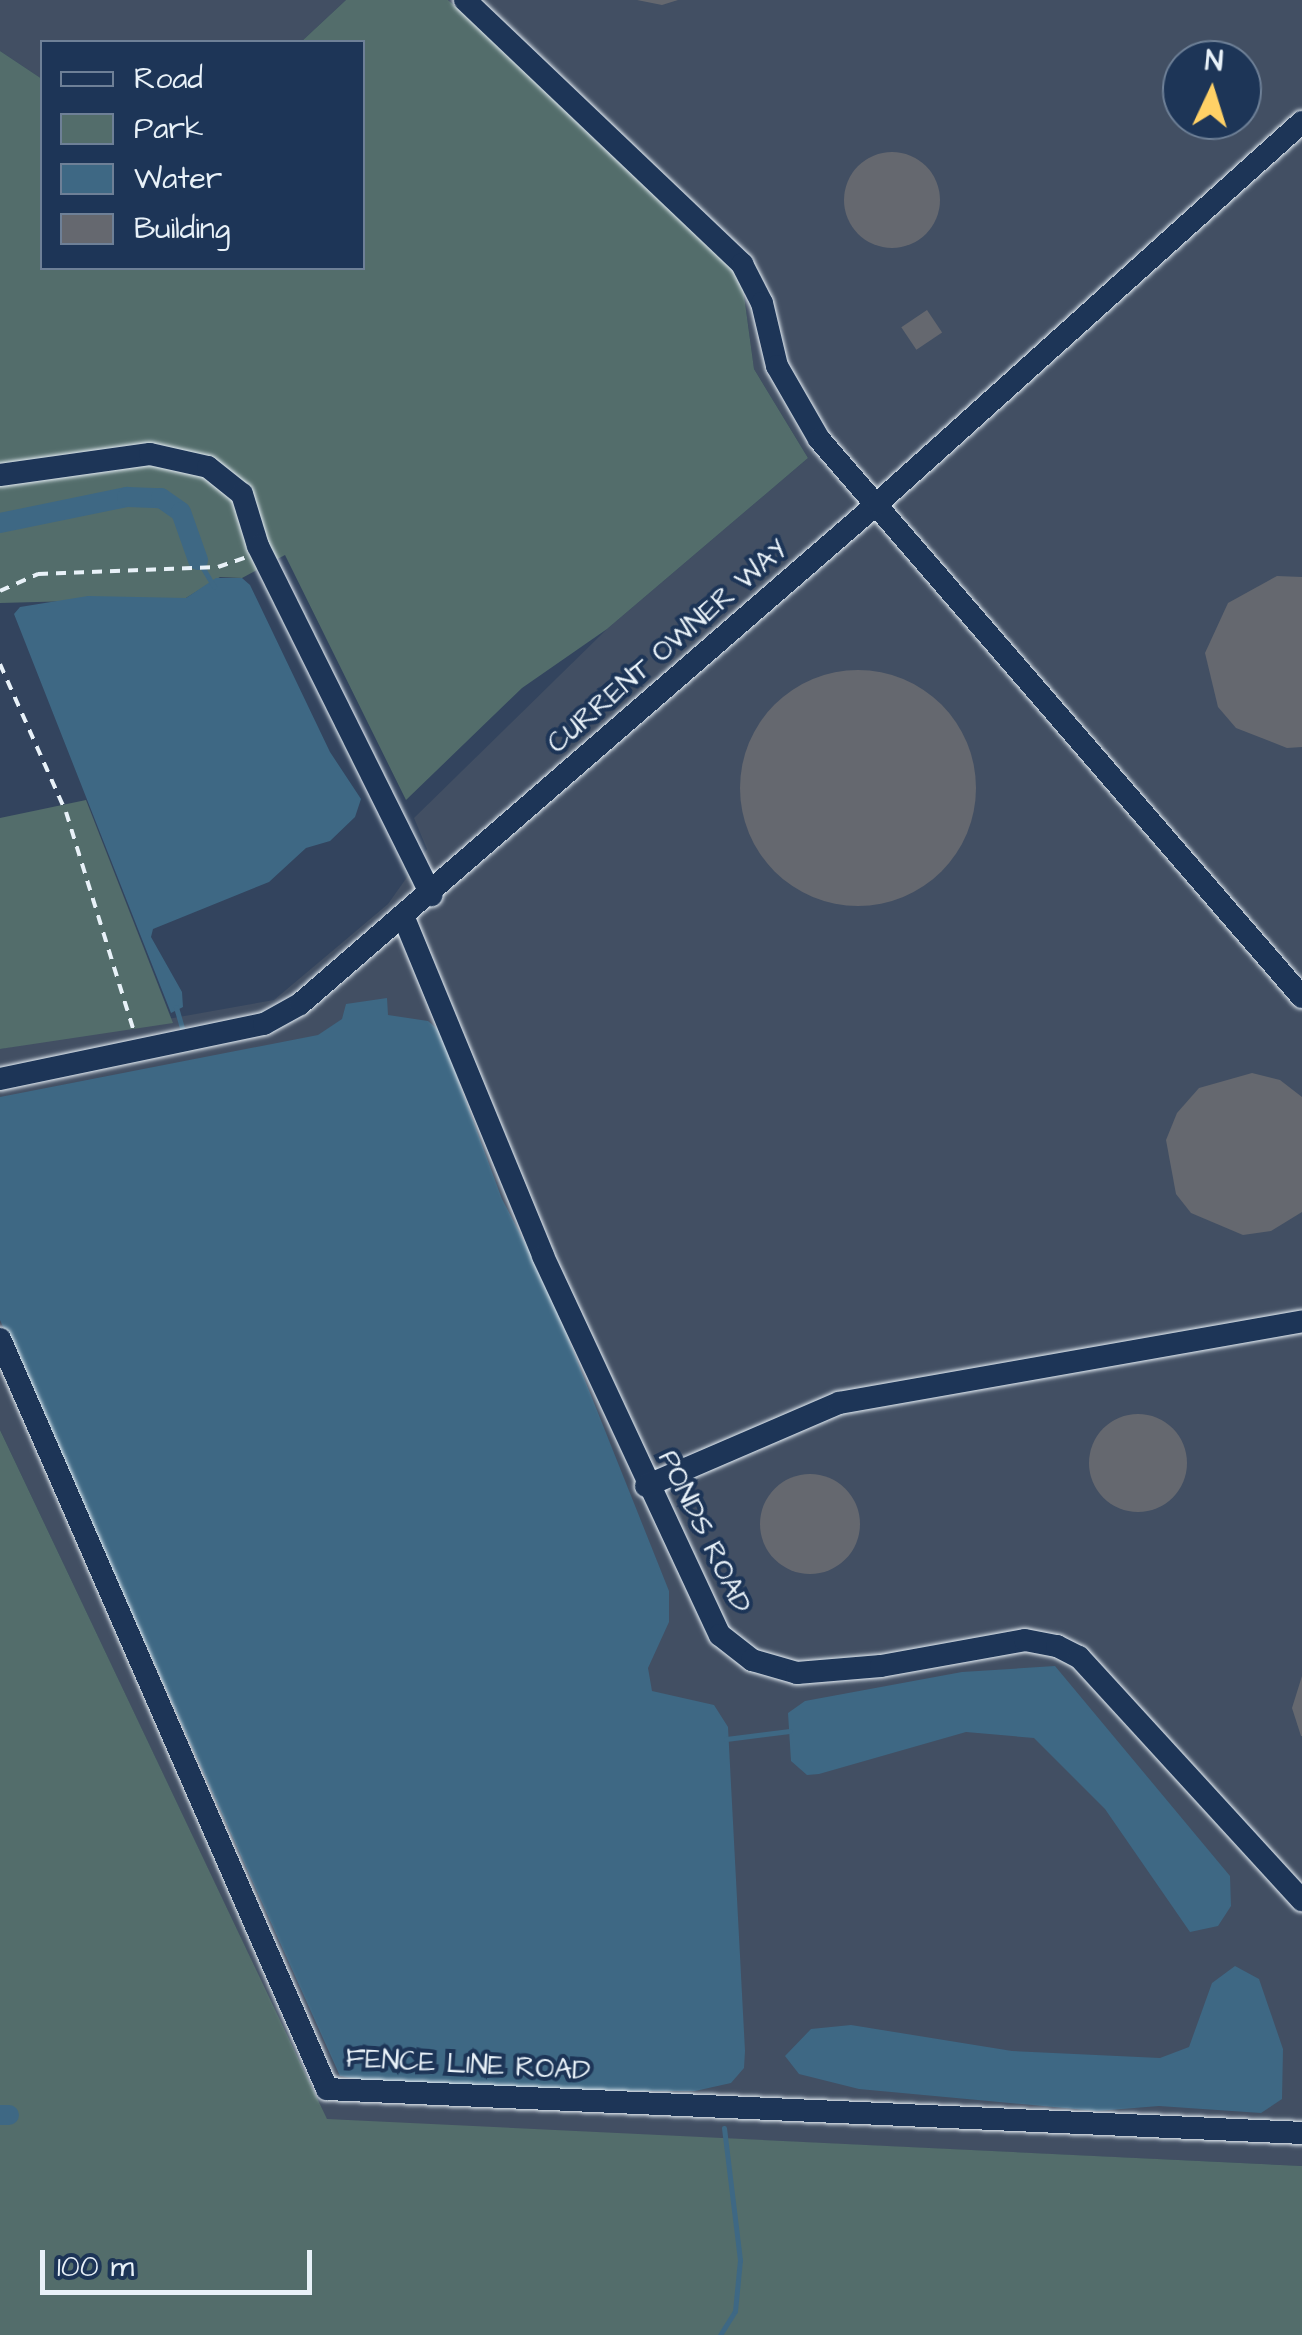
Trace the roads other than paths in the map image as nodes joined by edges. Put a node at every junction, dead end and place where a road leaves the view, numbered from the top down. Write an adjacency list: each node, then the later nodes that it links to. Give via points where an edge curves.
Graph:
1 (465, 0): 4 (street, via 742,264 762,303 777,366 819,439)
2 (1302, 122): 4 (street, CURRENT OWNER WAY)
3 (0, 474): 5 (street, via 150,454 208,467 242,494 258,546)
4 (878, 503): 5 (street, CURRENT OWNER WAY); 7 (street)
5 (431, 895): 6 (street, CURRENT OWNER WAY)
6 (404, 918): 8 (street, CURRENT OWNER WAY, via 300,1004 264,1024); 11 (street, PONDS ROAD)
7 (1302, 997)
8 (0, 1079)
9 (1302, 1321): 11 (street, via 839,1403)
10 (0, 1339): 13 (street, FENCE LINE ROAD, via 328,2088)
11 (646, 1486): 12 (street, PONDS ROAD, via 720,1635 752,1660 796,1672 881,1666 1025,1640 1057,1646 1079,1658)
12 (1302, 1900)
13 (1302, 2133)

